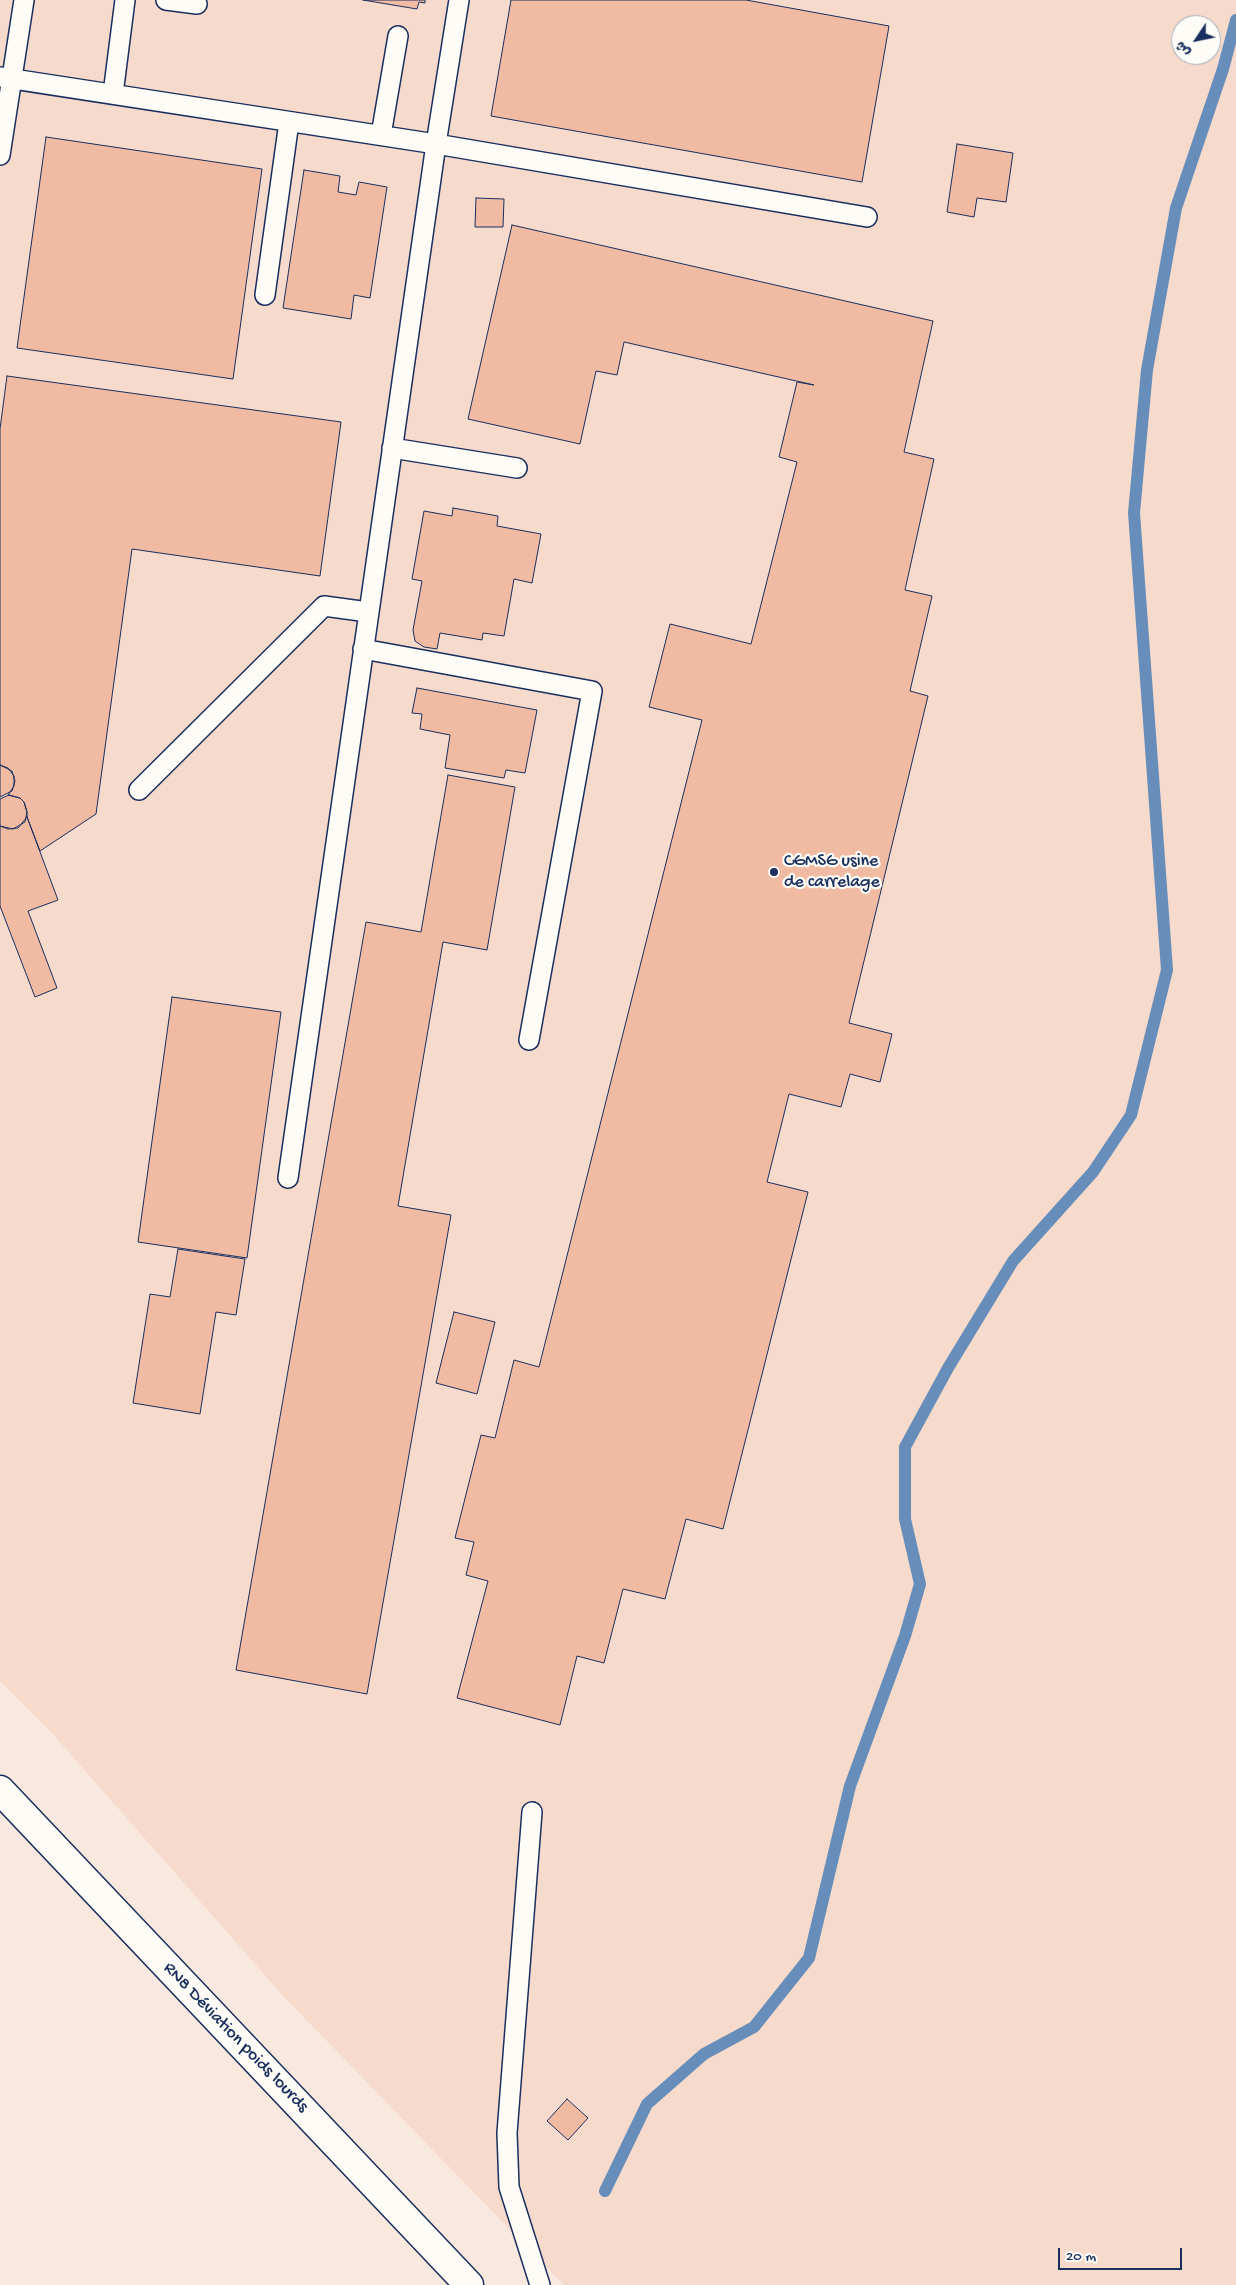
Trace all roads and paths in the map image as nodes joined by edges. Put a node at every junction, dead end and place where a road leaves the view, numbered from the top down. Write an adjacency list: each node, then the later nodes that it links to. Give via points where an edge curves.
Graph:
1 (24, 0): 7 (lane)
2 (125, 0): 8 (lane)
3 (166, 0): 5 (lane)
4 (459, 0): 11 (lane)
5 (197, 4)
6 (398, 36): 10 (lane)
7 (6, 78): 8 (lane); 12 (lane)
8 (113, 94): 9 (lane)
9 (289, 122): 10 (lane); 14 (lane)
10 (381, 136): 11 (lane)
11 (436, 144): 13 (lane); 15 (lane)
12 (0, 155)
13 (867, 217)
14 (265, 295)
15 (392, 448): 16 (lane); 17 (lane)
16 (517, 468)
17 (368, 612): 18 (lane); 19 (lane, via 324,606)
18 (363, 650): 20 (lane, via 592,691); 21 (lane)
19 (139, 790)
20 (529, 1040)
21 (288, 1178)
22 (0, 1790): 24 (highway, RN8 Déviation poids lourds)
23 (532, 1812): 25 (lane, via 506,2133 509,2187)
24 (469, 2285)
25 (540, 2285)

